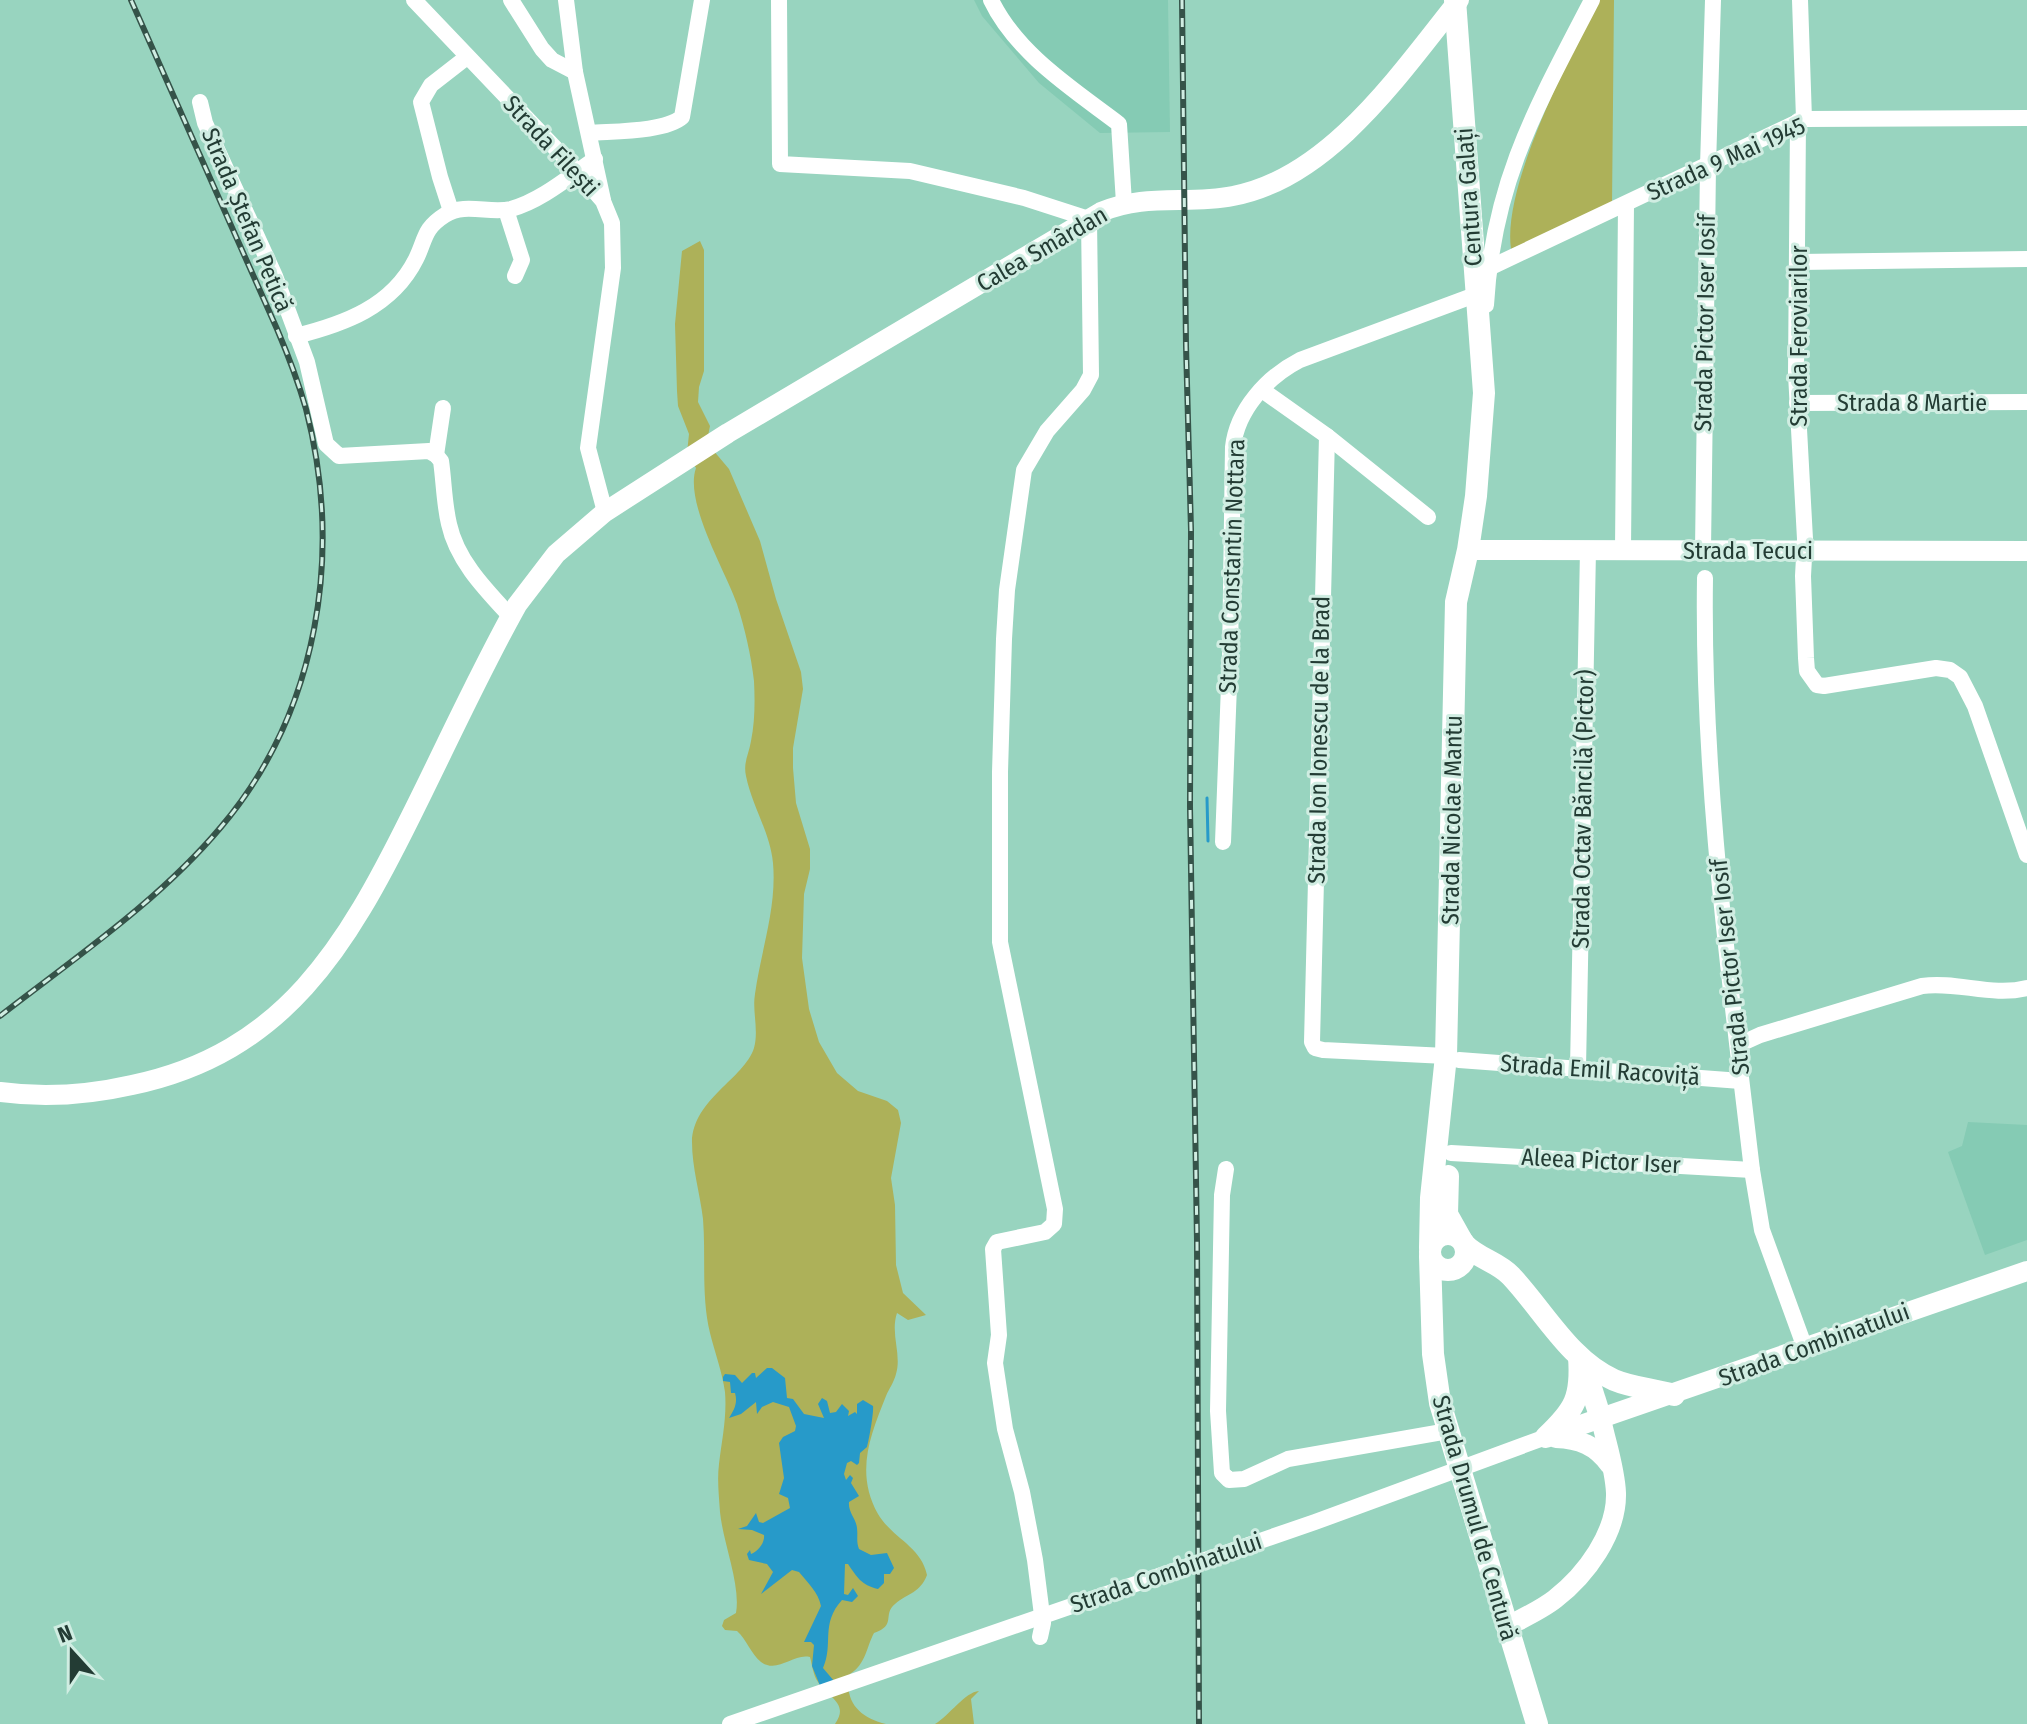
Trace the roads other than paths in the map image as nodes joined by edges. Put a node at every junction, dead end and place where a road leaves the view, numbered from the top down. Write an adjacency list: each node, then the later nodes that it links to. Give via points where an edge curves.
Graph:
1 (414, 0): 11 (street, Strada Filești)
2 (511, 0): 12 (street, via 542,49)
3 (566, 0): 12 (street)
4 (702, 0): 16 (street, via 682,117 662,126)
5 (779, 0): 25 (street, via 780,164 910,171)
6 (991, 0): 21 (street, via 1001,19 1044,66 1119,124)
7 (1457, 0): 21 (main road, Calea Smârdan, via 1384,93 1302,168 1234,196); 30 (highway, Centura Galați)
8 (1592, 0): 28 (street, via 1518,148 1498,213)
9 (1713, 0): 18 (street, Strada Pictor Iser Iosif)
10 (1800, 0): 15 (street, Strada Feroviarilor)
11 (467, 57): 19 (street, Strada Filești); 24 (street, via 431,85 421,102)
12 (575, 72): 16 (street)
13 (200, 102): 31 (street, Strada Ștefan Petică)
14 (2027, 118): 15 (street, Strada 9 Mai 1945)
15 (1801, 120): 18 (street, Strada 9 Mai 1945); 27 (street, Strada Feroviarilor)
16 (590, 133): 17 (street)
17 (595, 159): 19 (street); 20 (street)
18 (1708, 166): 22 (street, Strada 9 Mai 1945); 44 (street, Strada Pictor Iser Iosif)
19 (577, 171): 20 (street, Strada Filești); 23 (street)
20 (603, 201): 39 (street, Strada Filești, via 612,223 613,268 588,448)
21 (1124, 203): 25 (main road, Calea Smârdan)
22 (1626, 204): 28 (street, Strada 9 Mai 1945); 43 (street)
23 (506, 210): 24 (street); 29 (street, via 522,260)
24 (451, 211): 31 (street, Strada Ștefan Petică, via 431,225 407,273 365,314)
25 (1089, 219): 39 (main road, Calea Smârdan); 73 (street, via 1091,375 1024,470 1004,639 1000,942 1055,1209 1054,1224 1045,1232 997,1242 993,1249 999,1335 995,1363 1035,1560)
26 (2027, 259): 27 (street)
27 (1798, 262): 35 (street, Strada Feroviarilor)
28 (1489, 268): 33 (street)
29 (515, 276)
30 (1475, 295): 32 (street, Strada Constantin Nottara, via 1300,360); 33 (highway, Centura Galați)
31 (296, 336): 38 (street, Strada Ștefan Petică, via 326,444 333,452)
32 (1262, 390): 37 (street); 49 (street, Strada Constantin Nottara, via 1241,415 1233,447)
33 (1484, 393): 41 (highway)
34 (2027, 402): 35 (street, Strada 8 Martie)
35 (1797, 403): 45 (street, Strada Feroviarilor)
36 (443, 408): 38 (street)
37 (1327, 436): 40 (street); 52 (street, Strada Ion Ionescu de la Brad)
38 (436, 455): 48 (street, via 456,544 477,579)
39 (605, 512): 48 (main road, Calea Smârdan, via 556,554)
40 (1428, 517)
41 (1468, 550): 42 (main road, Strada Tecuci); 54 (highway, via 1470,631)
42 (1588, 550): 43 (main road, Strada Tecuci); 55 (street, Strada Octav Băncilă (Pictor))
43 (1623, 550): 44 (main road, Strada Tecuci)
44 (1703, 550): 45 (main road, Strada Tecuci)
45 (1804, 551): 46 (main road, Strada Tecuci); 50 (street, Strada Feroviarilor, via 1811,678 1824,686 1936,668 1960,677)
46 (2027, 551)
47 (1705, 578): 53 (street, Strada Pictor Iser Iosif, via 1710,770)
48 (511, 617): 57 (main road, Calea Smârdan, via 380,879 337,950 280,1012 234,1046 163,1079 92,1094)
49 (1223, 842)
50 (2027, 855)
51 (2027, 988): 53 (street, via 1922,986)
52 (1312, 1045): 54 (street, Strada Emil Racoviță)
53 (1738, 1045): 56 (street, Strada Pictor Iser Iosif)
54 (1452, 1058): 55 (street, Strada Emil Racoviță); 58 (highway); 61 (highway, via 1431,1198)
55 (1578, 1068): 56 (street, Strada Emil Racoviță)
56 (1741, 1081): 60 (street, Strada Pictor Iser Iosif)
57 (0, 1092)
58 (1451, 1153): 60 (street, Aleea Pictor Iser); 62 (highway, via 1447,1214)
59 (1226, 1169): 69 (street, via 1218,1411 1222,1473 1229,1480 1244,1479 1288,1459)
60 (1752, 1170): 65 (street, Strada Pictor Iser Iosif, via 1762,1230)
61 (1430, 1252): 62 (highway, via 1436,1266); 62 (highway, via 1443,1235 1456,1236); 64 (highway, Strada Drumul de Centură)
62 (1460, 1255): 64 (highway); 66 (highway, via 1474,1255 1505,1271)
63 (2027, 1271): 65 (main road, Strada Combinatului)
64 (1431, 1309): 69 (highway, Strada Drumul de Centură, via 1436,1377)
65 (1805, 1348): 67 (main road, Strada Combinatului)
66 (1579, 1357): 67 (highway, via 1612,1379); 68 (highway); 70 (highway, via 1578,1397)
67 (1674, 1395): 68 (main road, Strada Combinatului)
68 (1601, 1419): 70 (main road, Strada Combinatului); 71 (main road)
69 (1448, 1431): 72 (highway, Strada Drumul de Centură)
70 (1546, 1437): 71 (main road, via 1587,1443); 74 (street, Strada Combinatului)
71 (1612, 1468): 72 (main road, via 1615,1510 1603,1541 1555,1599)
72 (1506, 1627): 75 (highway, Strada Drumul de Centură)
73 (1040, 1637)
74 (730, 1724)
75 (1537, 1724)

